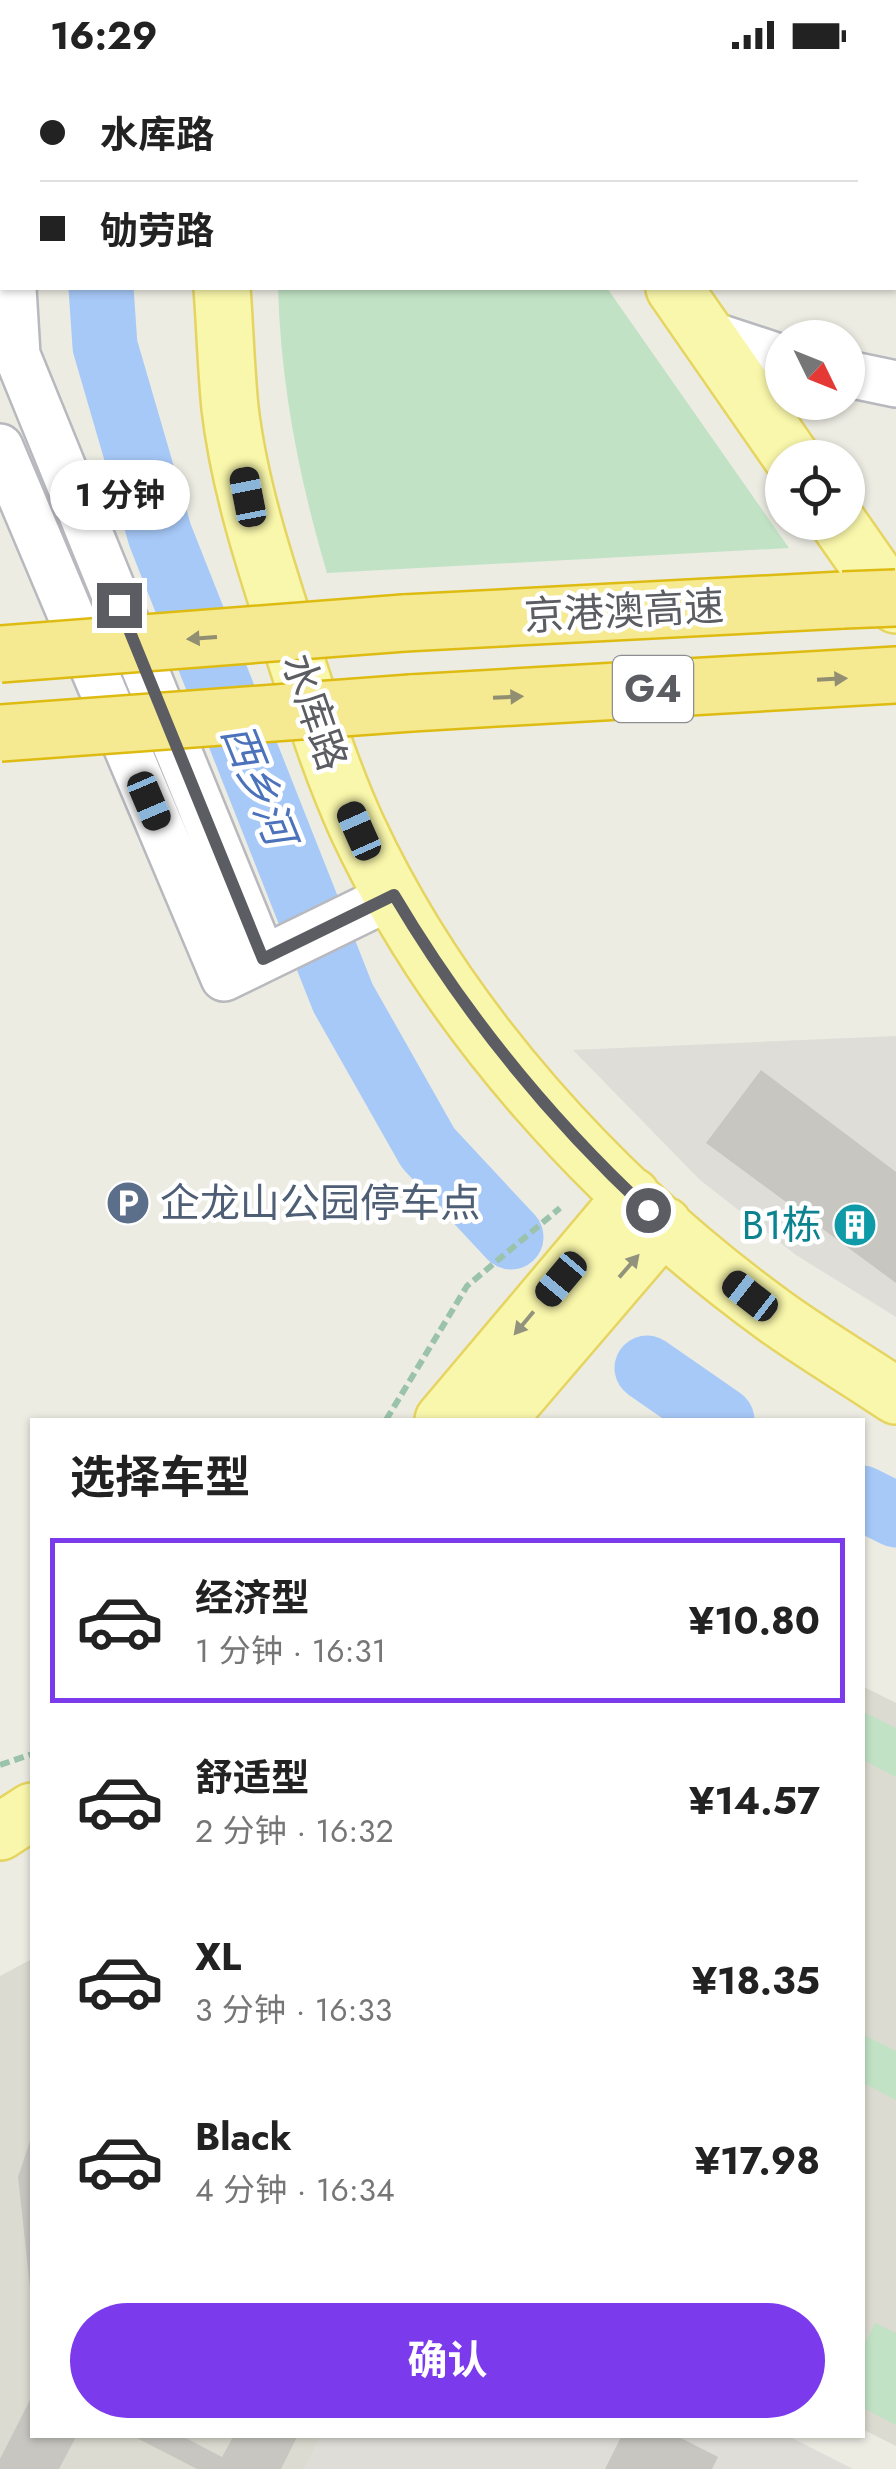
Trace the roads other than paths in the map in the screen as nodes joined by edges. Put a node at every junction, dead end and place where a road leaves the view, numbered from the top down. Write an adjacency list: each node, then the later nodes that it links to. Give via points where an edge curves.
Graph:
1 (13, 290): 14 (street, via 17,355)
2 (222, 290): 13 (main road, 水库路, via 230,411 248,497 330,766)
3 (675, 290): 4 (main road)
4 (706, 333): 5 (street); 6 (main road)
5 (765, 352)
6 (791, 438)
7 (0, 447): 14 (street, via 224,978)
8 (847, 540): 9 (main road)
9 (878, 601): 10 (highway, 京港澳高速 / G4, one-way to 10, bridge, via 404,623)
10 (0, 654)
11 (896, 675): 12 (highway, 京港澳高速 / G4, one-way to 11, bridge)
12 (0, 733)
13 (394, 895): 14 (street); 15 (main road, 水库路, via 479,1028)
14 (263, 959)
15 (648, 1211): 16 (main road, 水库路, via 776,1317); 17 (main road, one-way to 17); 18 (main road, one-way to 15)
16 (896, 1396)
17 (445, 1418)
18 (498, 1418)
19 (30, 1812): 20 (main road)
20 (0, 1832)
21 (30, 1855): 22 (main road)
22 (0, 1873)

